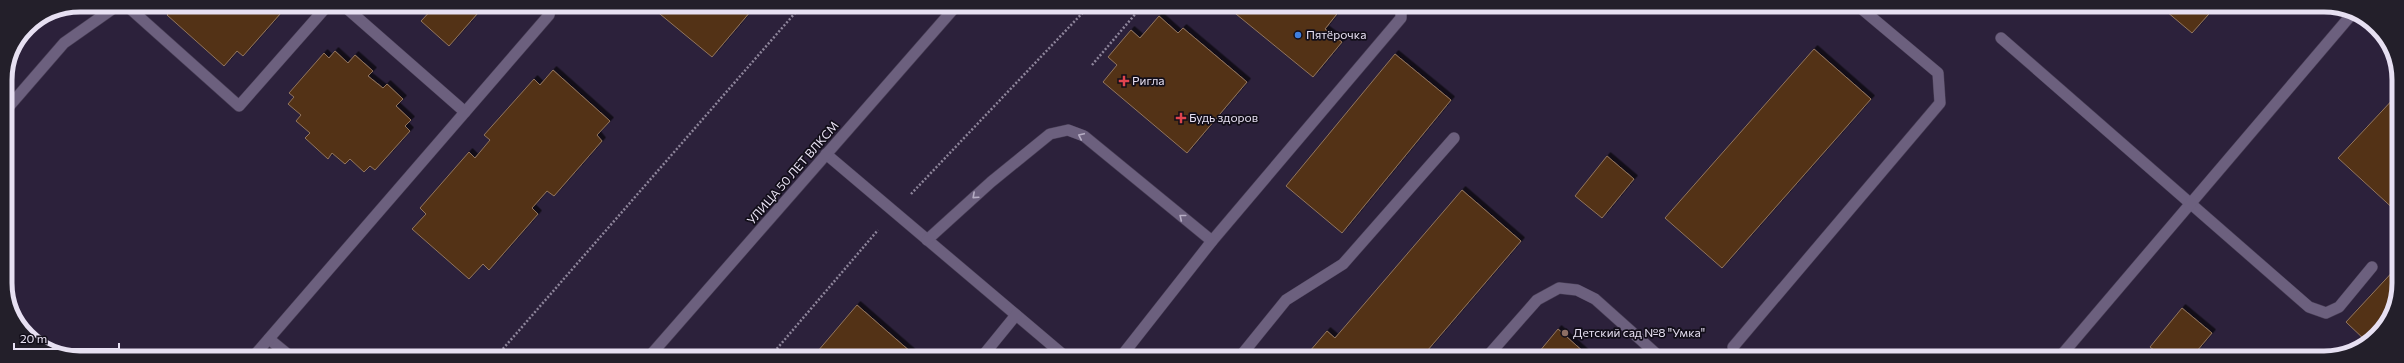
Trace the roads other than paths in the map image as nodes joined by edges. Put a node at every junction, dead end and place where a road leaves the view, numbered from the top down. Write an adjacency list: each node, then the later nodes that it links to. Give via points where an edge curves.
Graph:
1 (108, 12): 11 (main road, via 64,43)
2 (134, 12): 3 (main road, via 238,106)
3 (322, 12)
4 (351, 12): 12 (main road)
5 (550, 12): 12 (main road)
6 (951, 12): 14 (main road, УЛИЦА 50 ЛЕТ ВЛКСМ)
7 (1401, 12): 17 (main road, via 1401,18)
8 (1864, 12): 21 (main road, via 1938,73 1940,103)
9 (2349, 17): 15 (main road)
10 (2000, 38): 15 (main road)
11 (12, 102)
12 (465, 112): 20 (main road)
13 (1454, 138): 28 (main road, via 1343,264 1286,300)
14 (826, 154): 16 (main road); 24 (main road, УЛИЦА 50 ЛЕТ ВЛКСМ)
15 (2190, 205): 18 (main road, via 2309,307 2326,313 2339,307); 31 (main road)
16 (927, 240): 17 (main road, one-way to 16, via 1084,136 1068,130 1050,134 991,182); 19 (main road)
17 (1212, 241): 27 (main road)
18 (2372, 267)
19 (1016, 315): 25 (main road); 26 (main road)
20 (269, 339): 22 (main road); 23 (main road)
21 (1733, 347)
22 (258, 351)
23 (284, 351)
24 (654, 351)
25 (987, 351)
26 (1059, 351)
27 (1126, 351)
28 (1245, 351)
29 (1492, 351): 30 (main road, via 1537,300 1559,288 1576,290 1594,299)
30 (1653, 351)
31 (2066, 351)

